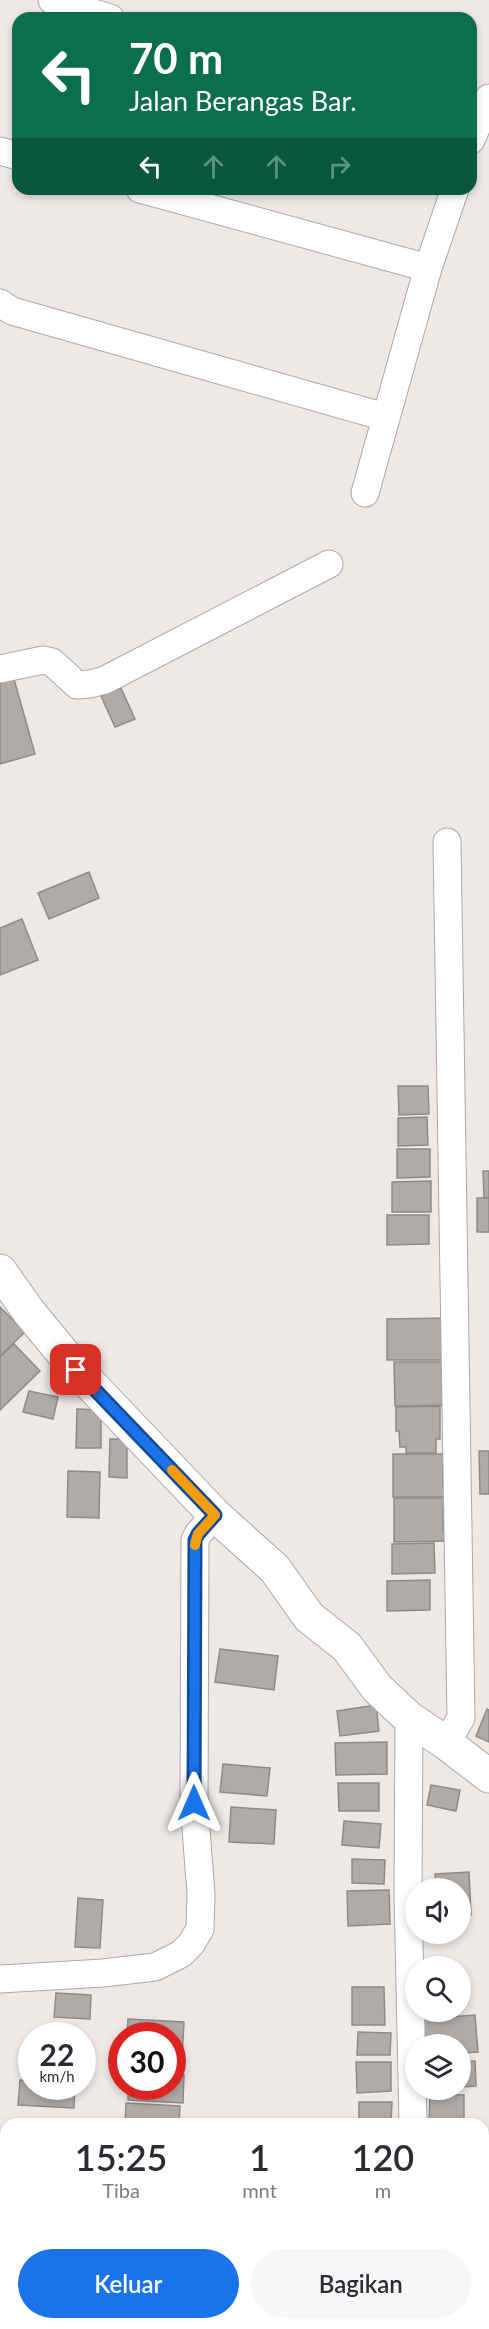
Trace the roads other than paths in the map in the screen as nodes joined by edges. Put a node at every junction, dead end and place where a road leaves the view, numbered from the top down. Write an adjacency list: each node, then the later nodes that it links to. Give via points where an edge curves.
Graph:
1 (52, 0): 2 (street)
2 (91, 12)
3 (489, 98): 4 (street)
4 (477, 123)
5 (162, 195): 7 (street)
6 (453, 195): 7 (street)
7 (428, 268): 9 (street)
8 (0, 303): 9 (street, via 12,311)
9 (385, 417): 10 (street)
10 (365, 493)
11 (329, 564): 12 (street, via 105,680 77,685 52,662 43,660)
12 (0, 669)
13 (447, 842): 17 (street, via 461,1718)
14 (0, 1271): 15 (main road, via 76,1370)
15 (215, 1515): 16 (main road, via 274,1569 309,1617 347,1647 377,1688); 19 (street, via 195,1540 194,1803 200,1929 180,1954 155,1966)
16 (410, 1718): 17 (main road); 20 (street, via 408,1894)
17 (446, 1743): 18 (main road)
18 (489, 1776)
19 (0, 1979)
20 (413, 2118)

